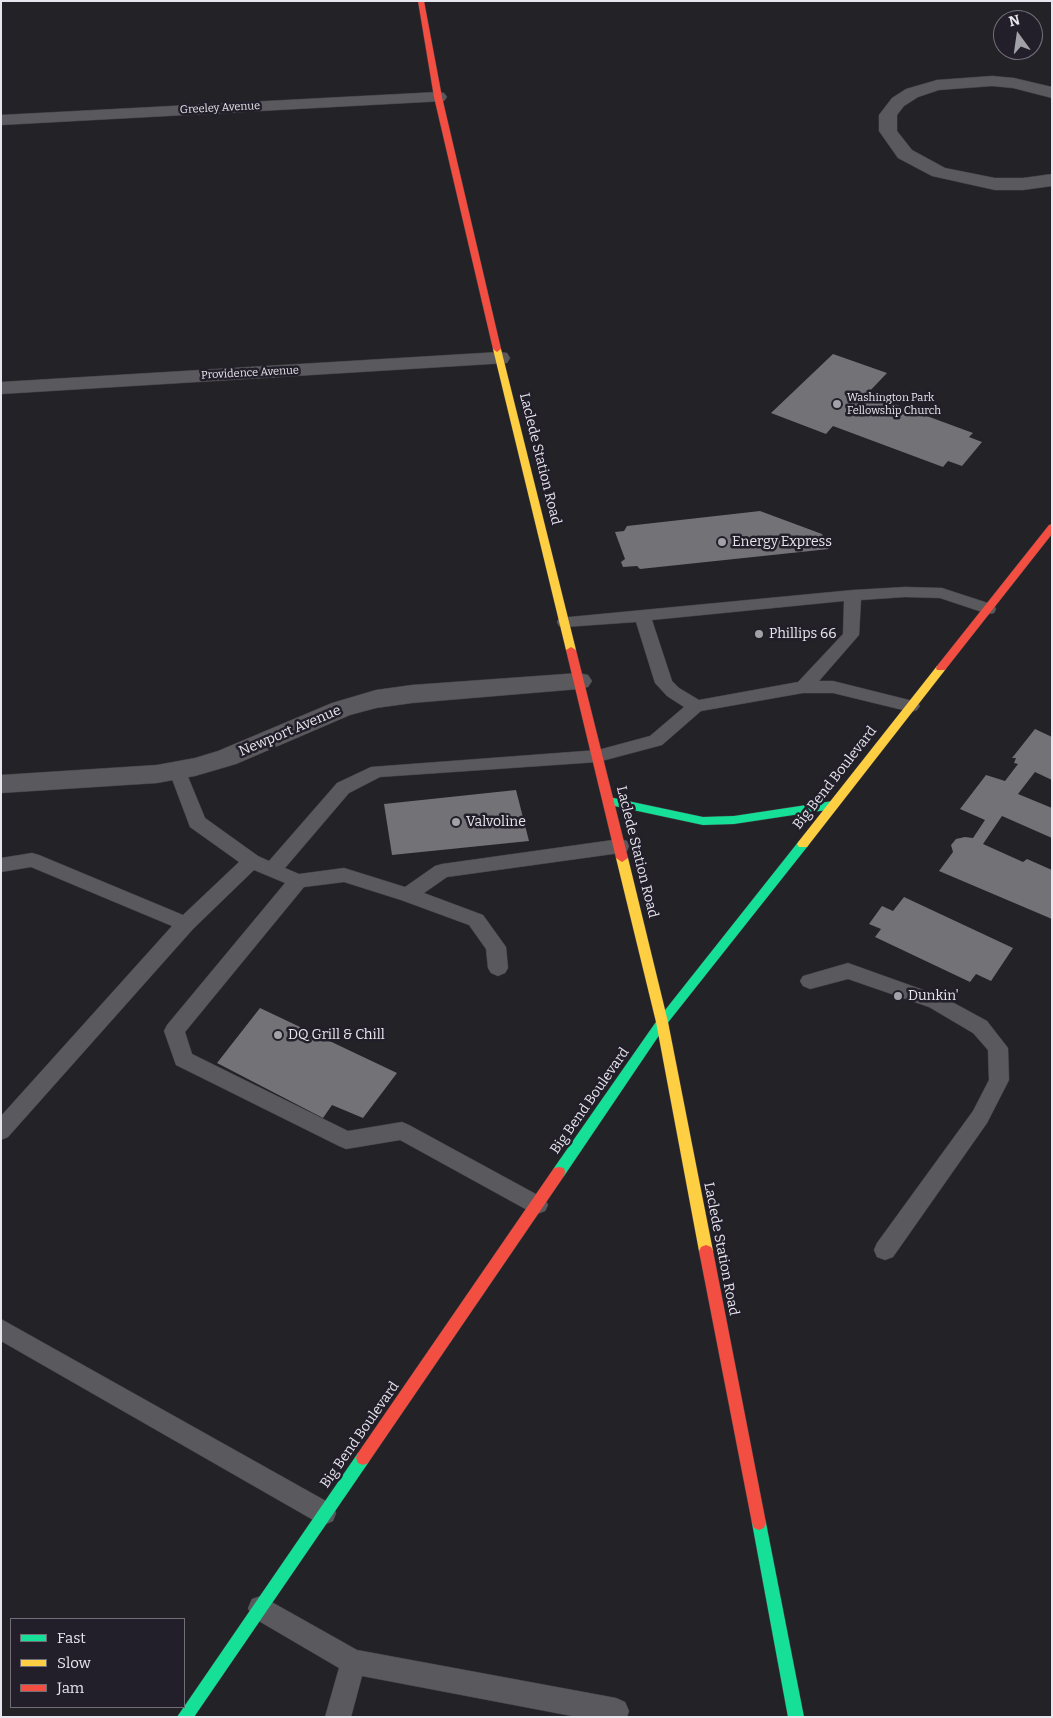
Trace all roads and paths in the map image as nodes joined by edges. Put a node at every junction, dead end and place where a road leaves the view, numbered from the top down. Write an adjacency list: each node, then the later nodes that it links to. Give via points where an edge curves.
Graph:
1 (421, 1): 3 (main road, Laclede Station Road)
2 (1052, 93): 5 (street, via 1007,82 937,85 912,93 898,102 888,115 888,131 895,142 906,154 939,172 995,184)
3 (438, 97): 4 (street, Greeley Avenue); 6 (main road, Laclede Station Road)
4 (1, 120)
5 (1052, 180)
6 (499, 358): 7 (street, Providence Avenue); 12 (main road, Laclede Station Road)
7 (1, 388)
8 (1052, 527): 10 (main road, Big Bend Boulevard)
9 (853, 595): 10 (lane, via 942,593); 11 (lane); 14 (lane, via 851,635)
10 (988, 609): 16 (main road, Big Bend Boulevard)
11 (642, 616): 12 (lane); 15 (lane, via 664,683)
12 (565, 622): 13 (main road, Laclede Station Road)
13 (580, 680): 17 (main road, Laclede Station Road); 18 (street, Newport Avenue, via 376,699 341,708 227,758)
14 (803, 687): 15 (lane); 16 (lane, via 834,687)
15 (696, 706): 17 (lane, via 656,741)
16 (911, 706): 21 (main road, Big Bend Boulevard)
17 (598, 756): 20 (main road, Laclede Station Road); 25 (lane, via 377,771 343,788)
18 (178, 771): 19 (street, Newport Avenue); 23 (lane, via 197,822)
19 (1, 784)
20 (609, 801): 21 (main road, via 703,821 734,820); 22 (main road, Laclede Station Road)
21 (833, 805): 31 (main road, Big Bend Boulevard)
22 (620, 846): 27 (lane, via 442,871); 31 (main road, Laclede Station Road)
23 (251, 861): 25 (lane); 28 (lane)
24 (1, 865): 28 (lane, via 32,860)
25 (272, 870): 26 (lane)
26 (298, 881): 27 (lane, via 344,875); 33 (lane, via 174,1031 183,1059 346,1140)
27 (408, 895): 29 (lane, via 476,920 496,947)
28 (186, 924): 32 (lane)
29 (498, 968)
30 (810, 981): 35 (lane, via 848,971 936,1002 980,1027 998,1048 999,1080 980,1117)
31 (662, 1022): 34 (main road, Big Bend Boulevard); 43 (main road, Laclede Station Road)
32 (1, 1131)
33 (402, 1131): 34 (lane)
34 (537, 1206): 37 (main road, Big Bend Boulevard)
35 (885, 1250)
36 (3, 1332): 37 (lane)
37 (324, 1513): 38 (main road, Big Bend Boulevard)
38 (261, 1608): 39 (lane); 41 (main road, Big Bend Boulevard)
39 (353, 1662): 40 (lane); 42 (lane)
40 (616, 1711)
41 (185, 1717)
42 (338, 1717)
43 (796, 1717)

